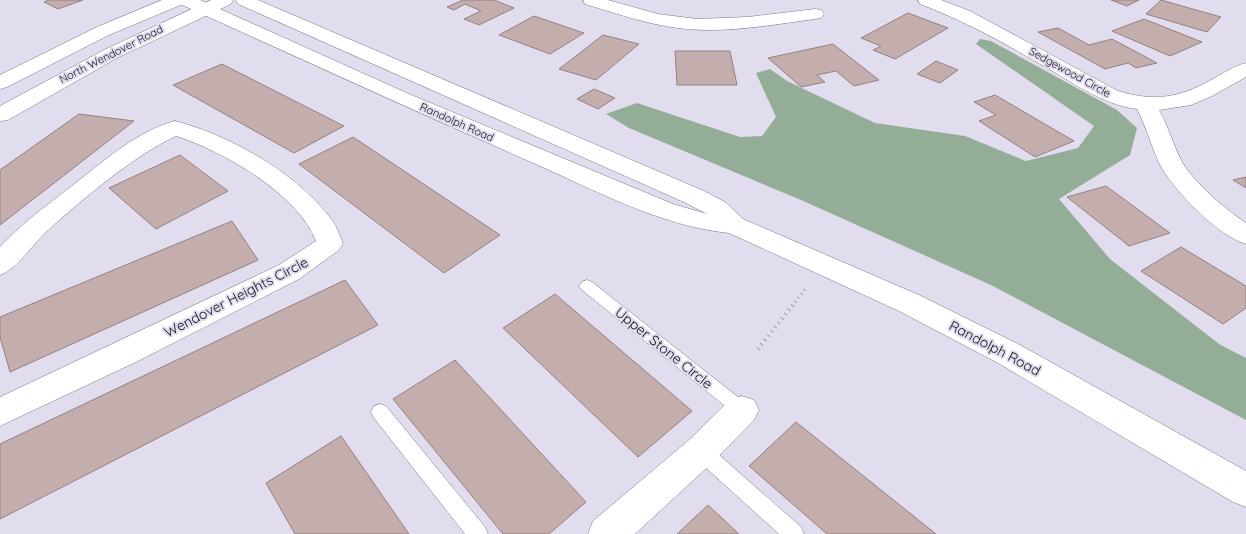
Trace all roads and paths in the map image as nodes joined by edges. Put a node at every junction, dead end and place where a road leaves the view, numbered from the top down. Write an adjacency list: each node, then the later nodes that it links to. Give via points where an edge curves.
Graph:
1 (177, 0): 9 (main road, North Wendover Road, via 103,31)
2 (225, 0): 6 (main road, North Wendover Road)
3 (244, 0): 12 (main road, Randolph Road, via 695,196 716,208)
4 (591, 0): 7 (main road, via 646,17 681,23 720,24)
5 (926, 0): 10 (main road, Sedgewood Circle, via 990,28 1111,96)
6 (196, 4): 11 (main road, North Wendover Road); 12 (main road, Randolph Road, via 402,98 664,210 702,222)
7 (815, 14)
8 (1246, 69): 10 (main road, Sedgewood Circle, via 1184,101)
9 (0, 83)
10 (1145, 104): 13 (main road, via 1171,163 1216,214)
11 (0, 114)
12 (734, 225): 22 (main road, Randolph Road, via 909,303 1009,354)
13 (1246, 235)
14 (0, 265): 19 (main road, Wendover Heights Circle, via 40,223 124,157 175,128 202,137 290,190 321,221 330,244 288,272)
15 (587, 286): 18 (lane, Upper Stone Circle)
16 (806, 288): 17 (path)
17 (758, 349)
18 (742, 410): 21 (main road)
19 (0, 412)
20 (380, 412): 23 (lane)
21 (701, 451): 24 (main road); 25 (lane)
22 (1246, 490)
23 (478, 534)
24 (607, 534)
25 (794, 534)

